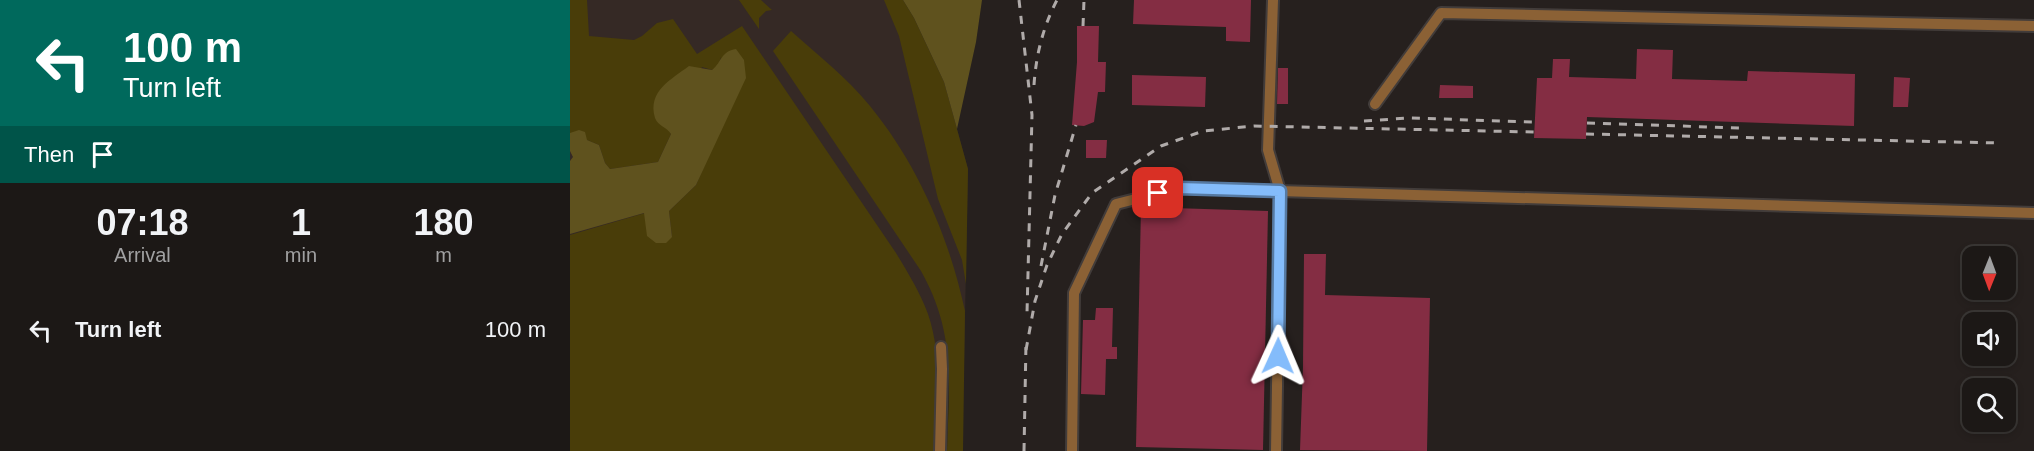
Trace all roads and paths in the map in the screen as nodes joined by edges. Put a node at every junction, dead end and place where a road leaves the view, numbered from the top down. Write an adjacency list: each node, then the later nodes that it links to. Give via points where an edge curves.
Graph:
1 (1273, 0): 4 (street, via 1269,150)
2 (2034, 26): 3 (street, via 1441,13)
3 (1375, 104)
4 (1280, 191): 5 (street); 8 (street, via 1179,188 1116,204 1074,293); 9 (street)
5 (2034, 213)
6 (941, 347): 7 (street)
7 (940, 451)
8 (1072, 451)
9 (1276, 451)

